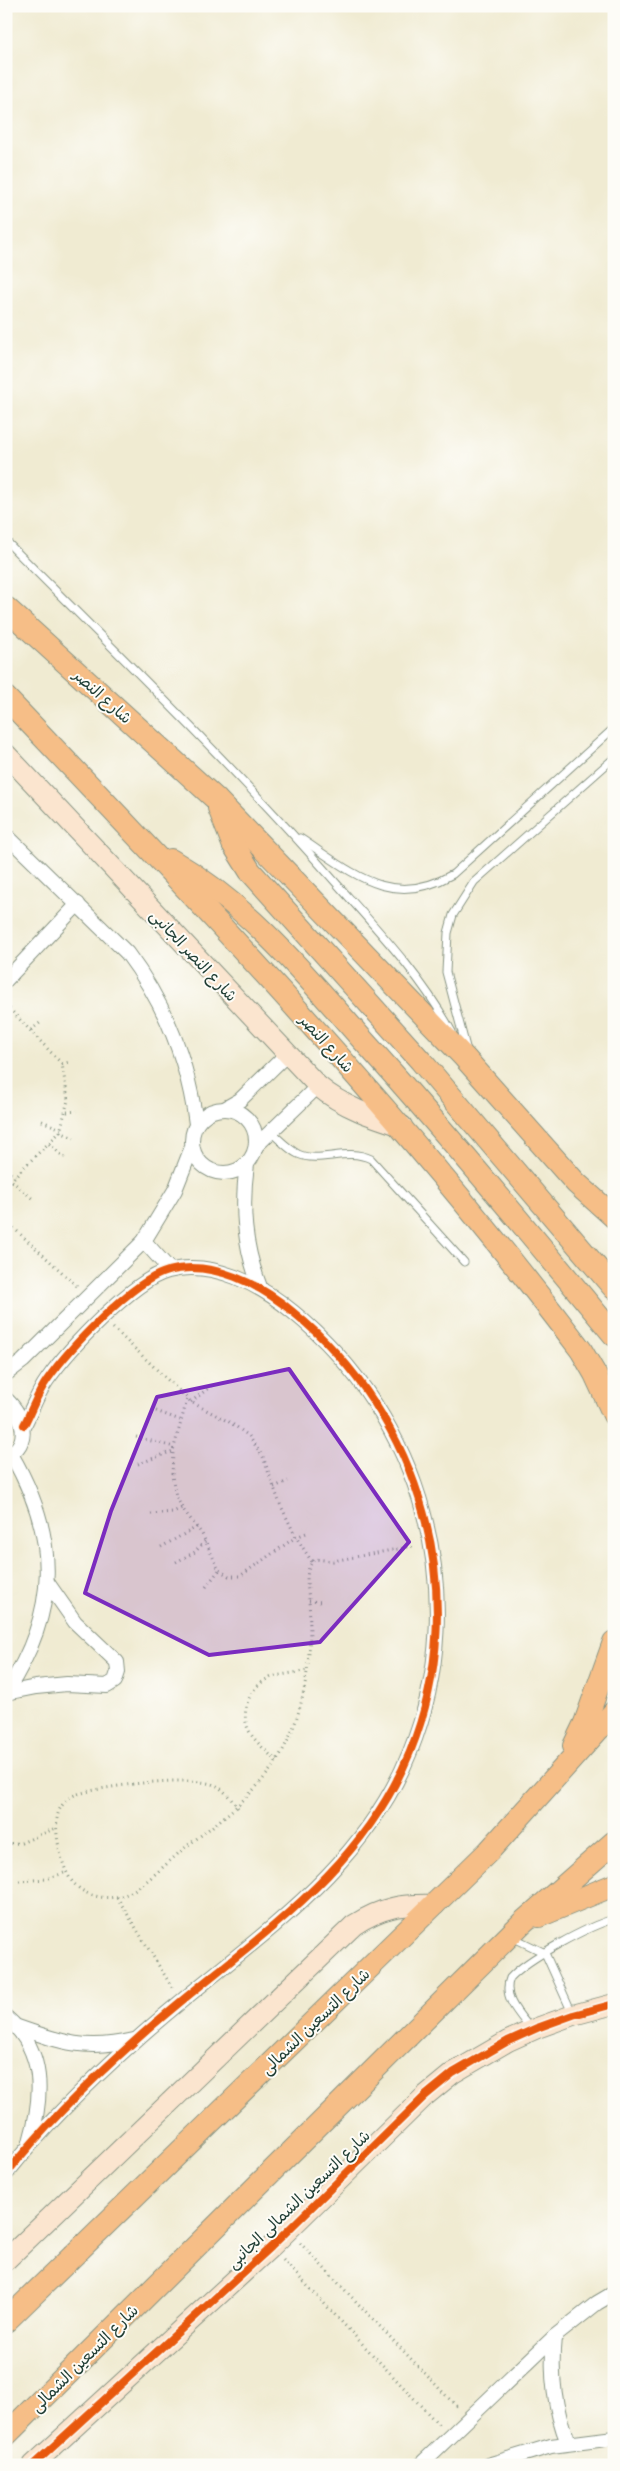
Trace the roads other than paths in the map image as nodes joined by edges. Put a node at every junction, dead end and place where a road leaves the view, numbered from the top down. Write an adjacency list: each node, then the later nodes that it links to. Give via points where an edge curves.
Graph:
1 (6, 542): 8 (lane)
2 (6, 608): 7 (main road, شارع النصر)
3 (6, 698): 10 (main road, شارع النصر)
4 (614, 728): 8 (lane, via 453,874 428,886 401,890 377,886)
5 (6, 754): 13 (street, شارع النصر الجانبى)
6 (614, 758): 14 (lane, via 474,882 453,915 448,933 446,972)
7 (217, 800): 14 (main road, شارع النصر); 28 (main road, via 233,844 260,882 428,1068)
8 (291, 832): 14 (lane, via 410,966 442,1013)
9 (6, 835): 11 (street)
10 (150, 848): 18 (main road, شارع النصر); 30 (main road, via 196,875 276,942 404,1085)
11 (78, 904): 12 (street); 17 (street, via 127,954 157,998 182,1054)
12 (6, 980)
13 (287, 1054): 15 (street, شارع النصر الجانبى); 16 (street, via 240,1100)
14 (468, 1061): 23 (main road, شارع النصر, via 576,1183)
15 (318, 1086): 18 (street, شارع النصر الجانبى, via 342,1104); 19 (street)
16 (226, 1108): 17 (street, via 209,1113); 20 (street, via 239,1112 250,1121 256,1132)
17 (196, 1124): 21 (street)
18 (402, 1126): 29 (main road, شارع النصر)
19 (271, 1132): 20 (street); 25 (lane, via 304,1156 355,1154 371,1159)
20 (256, 1146): 22 (street)
21 (192, 1147): 22 (street, via 198,1160 208,1169 222,1173 235,1171); 24 (street, via 175,1190)
22 (247, 1164): 27 (street, via 243,1213 245,1238)
23 (614, 1216)
24 (144, 1241): 26 (street); 31 (street)
25 (464, 1262)
26 (170, 1270): 27 (street, via 211,1271); 35 (street, via 128,1293 65,1357 49,1377)
27 (260, 1287): 53 (street, via 309,1324 339,1354 366,1388 408,1462 432,1543 438,1628 433,1670 421,1720 392,1791 344,1861 314,1892)
28 (614, 1288)
29 (564, 1328): 32 (main road, via 584,1339); 34 (main road, شارع النصر, via 595,1374)
30 (614, 1335)
31 (6, 1374)
32 (614, 1380)
33 (6, 1400): 35 (street, via 16,1409)
34 (614, 1414)
35 (24, 1425): 36 (street, via 19,1446)
36 (9, 1455): 37 (street, via 36,1502 43,1528)
37 (47, 1582): 39 (street, via 43,1612 34,1641); 39 (street, via 75,1622 117,1662 118,1672 115,1680 107,1686 36,1686)
38 (614, 1642): 41 (main road, via 585,1723)
39 (6, 1693)
40 (614, 1712): 41 (main road, شارع التسعين الشمالى)
41 (562, 1772): 44 (main road, شارع التسعين الشمالى)
42 (614, 1842): 46 (main road, شارع التسعين الشمالى)
43 (614, 1884): 46 (main road)
44 (435, 1905): 56 (street, via 396,1906 374,1912 354,1925); 58 (main road, شارع التسعين الشمالى)
45 (614, 1919): 47 (lane)
46 (516, 1930): 47 (lane); 60 (main road, شارع التسعين الشمالى)
47 (545, 1953): 49 (lane); 52 (lane, via 514,1974 508,1984 510,2000)
48 (614, 2004): 49 (street, شارع التسعين الشمالى الجانبى)
49 (573, 2015): 52 (street, شارع التسعين الشمالى الجانبى)
50 (6, 2017): 51 (street)
51 (18, 2027): 53 (street, via 84,2046); 54 (street, via 34,2054 40,2084 38,2115)
52 (532, 2031): 63 (street, شارع التسعين الشمالى الجانبى, via 453,2073 425,2096 271,2247)
53 (136, 2040): 54 (street)
54 (30, 2144): 55 (street)
55 (6, 2174)
56 (6, 2260)
57 (614, 2293): 59 (street, via 596,2303)
58 (6, 2321)
59 (554, 2337): 62 (street, via 552,2381 560,2423); 64 (street)
60 (6, 2435)
61 (614, 2438): 62 (street)
62 (568, 2443): 65 (street)
63 (33, 2465)
64 (420, 2465)
65 (488, 2465)

